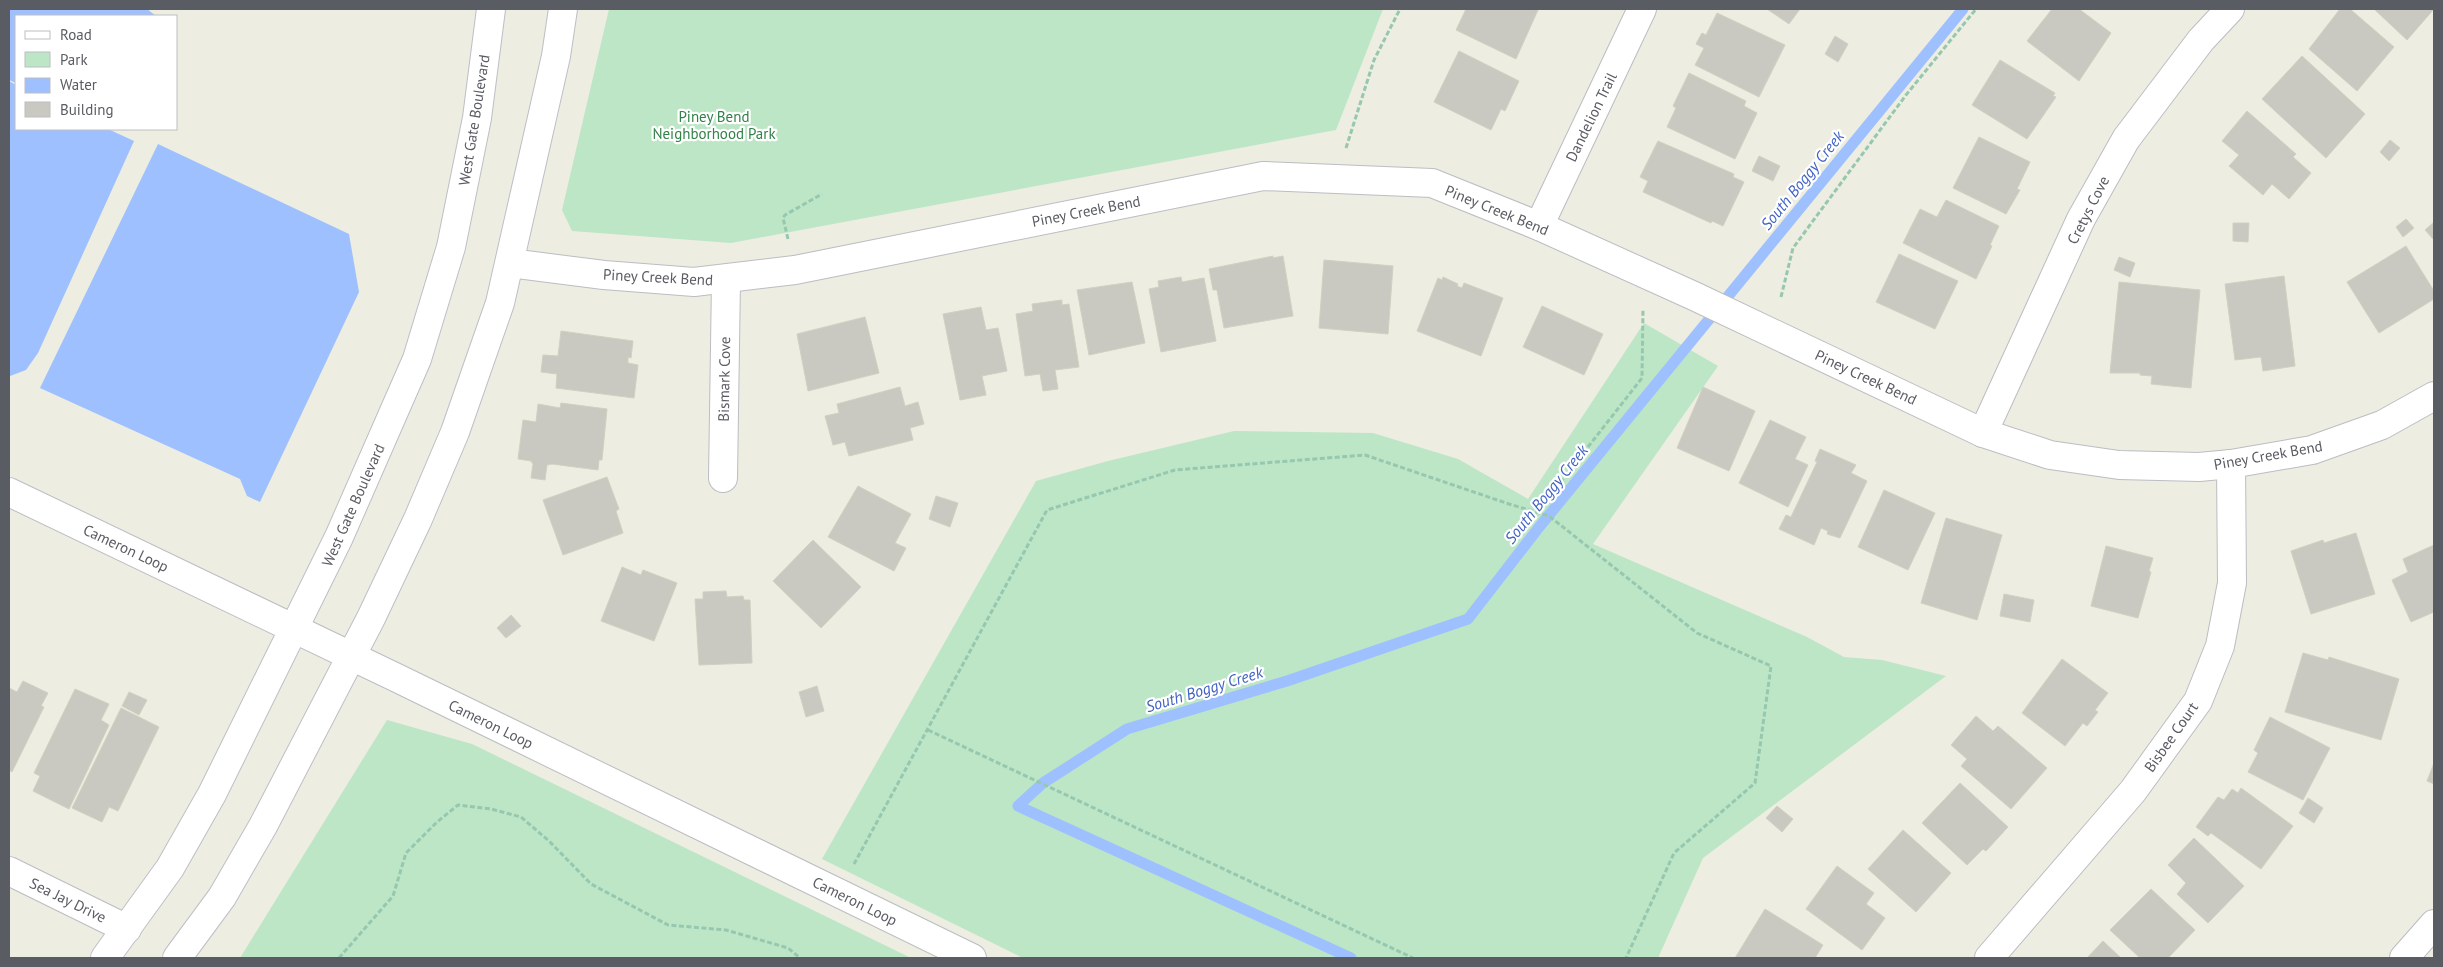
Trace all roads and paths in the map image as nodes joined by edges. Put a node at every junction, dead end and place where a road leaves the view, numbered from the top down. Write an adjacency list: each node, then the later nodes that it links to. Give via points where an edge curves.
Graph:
1 (491, 9): 21 (street, West Gate Boulevard, via 478,118 451,247 417,359 339,537)
2 (563, 9): 10 (street, via 556,56)
3 (1400, 9): 7 (path, via 1374,60)
4 (1642, 9): 9 (street, Dandelion Trail)
5 (1976, 9): 14 (path, via 1906,95 1793,248)
6 (2230, 9): 16 (street, Cretys Cove, via 2201,40 2126,139 2081,219)
7 (1337, 179): 9 (street, Piney Creek Bend, via 1432,184); 11 (street, Piney Creek Bend, via 1263,176)
8 (822, 194): 11 (path, via 783,218)
9 (1539, 226): 12 (street, Piney Creek Bend)
10 (510, 264): 13 (street, Piney Creek Bend, via 694,282); 22 (street, via 500,303 455,432 418,518)
11 (795, 270): 13 (street, Piney Creek Bend)
12 (1643, 273): 16 (street, Piney Creek Bend); 20 (path, via 1642,378)
13 (726, 280): 18 (street, Bismark Cove)
14 (1781, 297)
15 (2434, 396): 17 (street, Piney Creek Bend, via 2382,425 2312,450)
16 (1983, 433): 17 (street, Piney Creek Bend, via 2050,454 2119,465 2199,467)
17 (2231, 464): 35 (street, Bisbee Court, via 2232,583 2220,646 2198,701 2133,791)
18 (723, 478)
19 (9, 492): 21 (street, Cameron Loop)
20 (1537, 512): 23 (path, via 1365,454 1175,470 1047,510); 34 (path, via 1567,529 1698,633 1771,666 1755,783 1674,853)
21 (294, 628): 22 (street, Cameron Loop); 27 (street, West Gate Boulevard, via 212,794 170,868)
22 (350, 655): 25 (street, Cameron Loop); 29 (street, via 263,826 222,897)
23 (928, 730): 25 (path); 33 (path)
24 (9, 872): 27 (street, Sea Jay Drive)
25 (838, 893): 32 (street, Cameron Loop)
26 (2434, 924): 36 (street)
27 (127, 929): 28 (street, West Gate Boulevard)
28 (105, 958)
29 (177, 958)
30 (339, 958): 31 (path, via 393,896 406,853 458,805 521,817 591,884 668,924 726,930 788,948)
31 (800, 958)
32 (972, 958)
33 (1413, 958)
34 (1626, 958)
35 (1988, 958)
36 (2404, 958)

